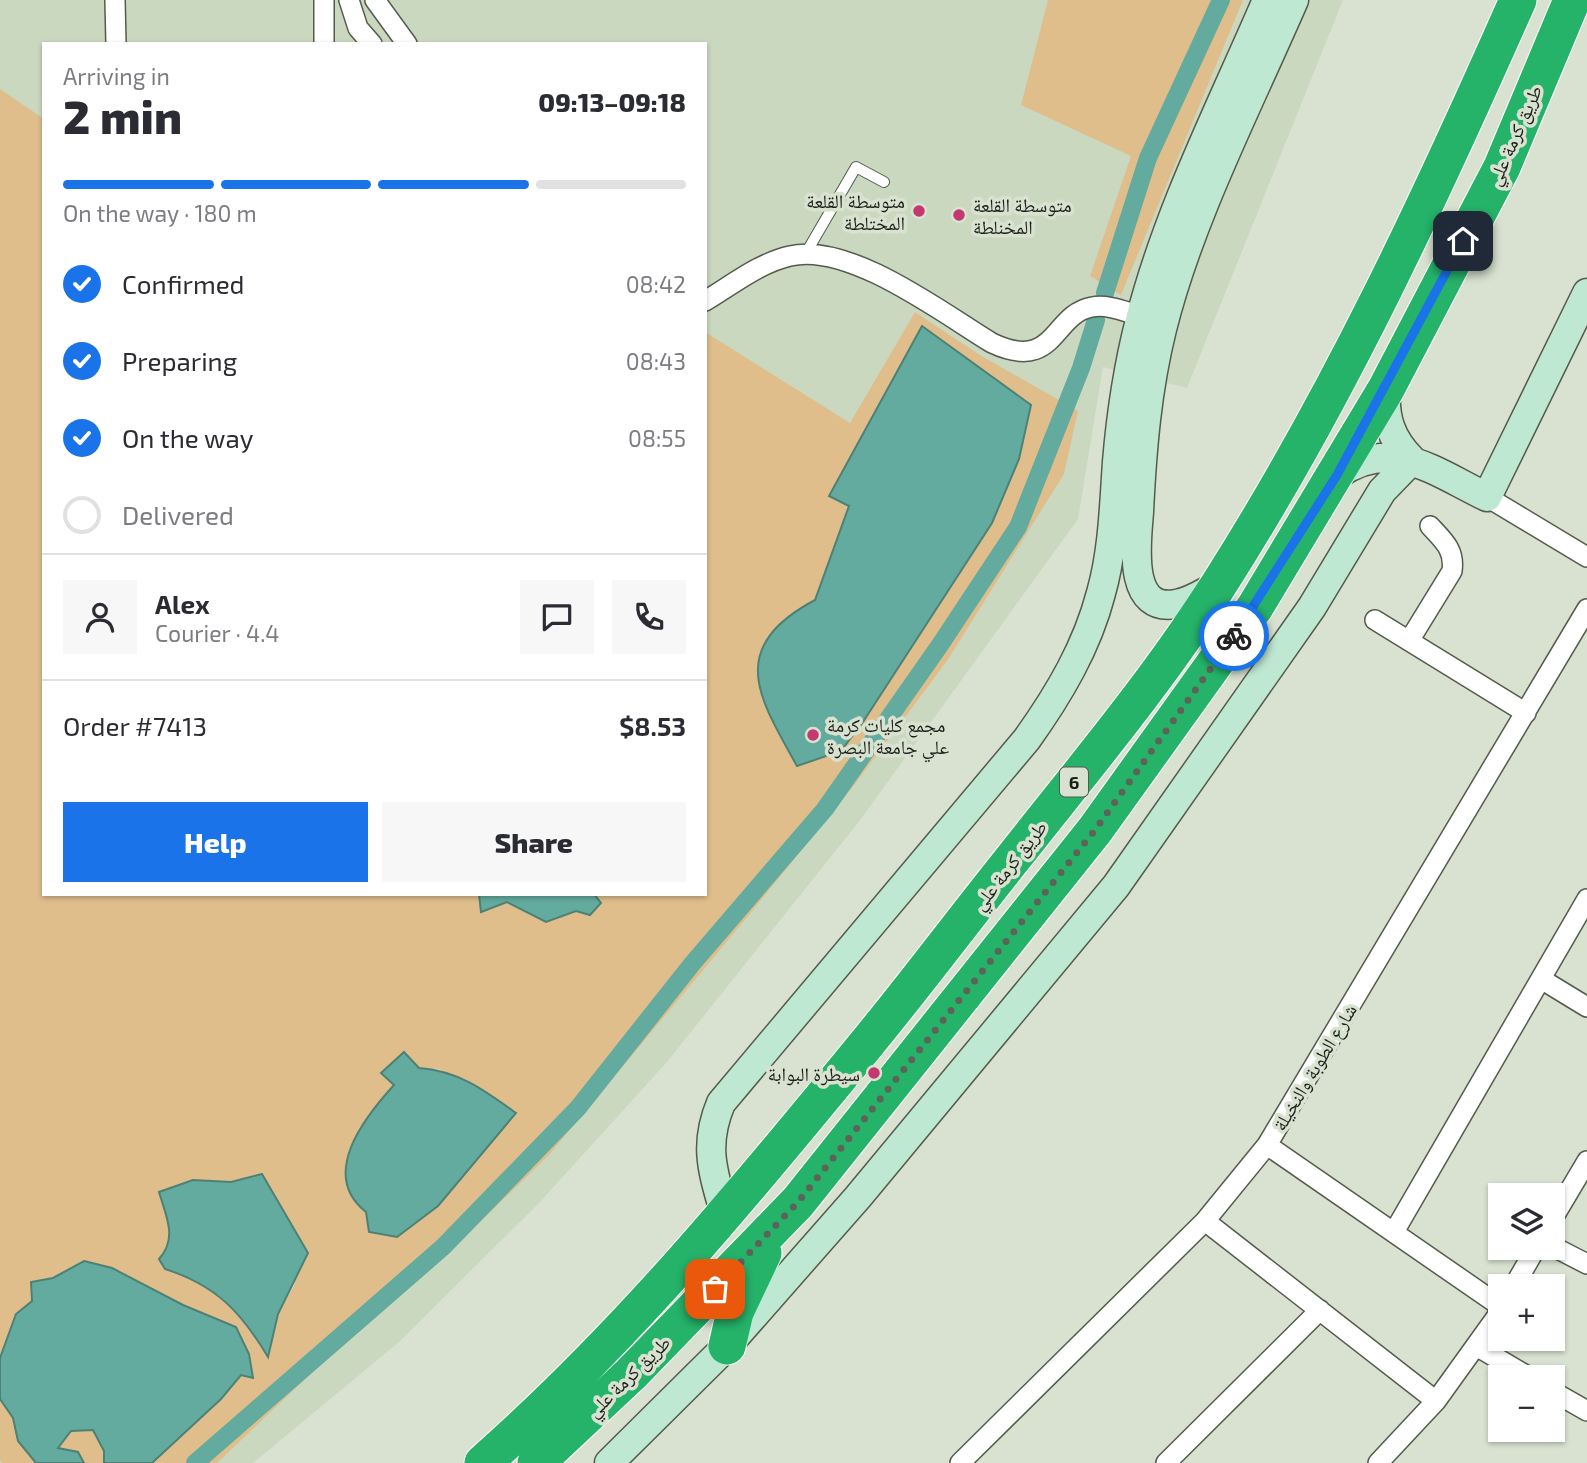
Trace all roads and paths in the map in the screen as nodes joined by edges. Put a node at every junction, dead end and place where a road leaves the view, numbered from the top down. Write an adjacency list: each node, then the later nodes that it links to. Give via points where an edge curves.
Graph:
1 (116, 0): 9 (street)
2 (375, 0): 12 (street)
3 (1267, 0): 15 (main road, via 1182,198)
4 (1294, 0): 15 (main road)
5 (1518, 0): 25 (highway, طريق كرمة علي / 6, via 1454,145 1346,367)
6 (1572, 0): 19 (highway, طريق كرمة علي / 6, via 1502,167)
7 (324, 6): 8 (street); 10 (street)
8 (351, 9): 11 (street)
9 (116, 42)
10 (324, 42)
11 (371, 42)
12 (406, 42)
13 (884, 182): 14 (lane, via 856,167)
14 (806, 253): 17 (street, via 763,265); 18 (street, via 835,256 862,266 1011,350 1031,350 1048,343 1074,315 1090,307)
15 (1164, 280): 18 (main road); 25 (main road, via 1146,410 1137,569 1146,593 1169,605)
16 (1587, 293): 22 (main road)
17 (707, 300)
18 (1141, 316): 41 (main road, via 1123,405 1108,561 1080,650 1027,739 721,1103 710,1143)
19 (1386, 389): 20 (main road, via 1392,435); 21 (highway, طريق كرمة علي / 6)
20 (1412, 460): 21 (main road, via 1364,460); 22 (main road); 50 (main road, via 1381,491 1304,618 1116,886 901,1146)
21 (1337, 475): 32 (highway, طريق كرمة علي / 6, via 1255,607)
22 (1487, 497): 24 (street)
23 (1430, 526): 28 (street, via 1450,548 1452,571)
24 (1587, 557)
25 (1219, 585): 31 (highway, طريق كرمة علي / 6, via 1142,693)
26 (1587, 609): 29 (street, شارع الطوبة والنخيلة)
27 (1375, 620): 28 (street)
28 (1409, 641): 30 (street)
29 (1580, 641): 30 (street, شارع الطوبة والنخيلة)
30 (1526, 713): 38 (street, شارع الطوبة والنخيلة)
31 (1010, 861): 32 (highway, via 1026,879); 34 (highway, طريق كرمة علي / 6)
32 (1046, 891): 35 (highway, طريق كرمة علي / 6)
33 (1587, 899): 36 (street)
34 (976, 907): 35 (highway, via 997,917); 41 (highway, طريق كرمة علي / 6)
35 (1011, 934): 44 (highway, طريق كرمة علي / 6)
36 (1541, 979): 37 (street); 43 (street)
37 (1587, 1007)
38 (1267, 1145): 42 (street, شارع الطوبة والنخيلة); 43 (street)
39 (1587, 1161): 40 (street)
40 (1565, 1198)
41 (725, 1215): 57 (highway, طريق كرمة علي / 6, via 632,1321)
42 (1205, 1220): 48 (street); 61 (street, شارع الطوبة والنخيلة)
43 (1394, 1232): 47 (street)
44 (769, 1234): 50 (highway, via 761,1262 735,1312); 55 (highway, طريق كرمة علي / 6)
45 (1565, 1253): 46 (street)
46 (1587, 1264)
47 (1488, 1298)
48 (1320, 1310): 54 (street); 62 (street)
49 (1488, 1331): 51 (street)
50 (727, 1346): 60 (main road)
51 (1478, 1347): 52 (street); 54 (street)
52 (1509, 1365)
53 (1565, 1398): 56 (street)
54 (1436, 1401): 63 (street)
55 (594, 1410): 58 (highway, via 573,1417); 59 (highway, طريق كرمة علي / 6)
56 (1587, 1411)
57 (483, 1463)
58 (521, 1463)
59 (536, 1463)
60 (609, 1463)
61 (960, 1463)
62 (1166, 1463)
63 (1378, 1463)

